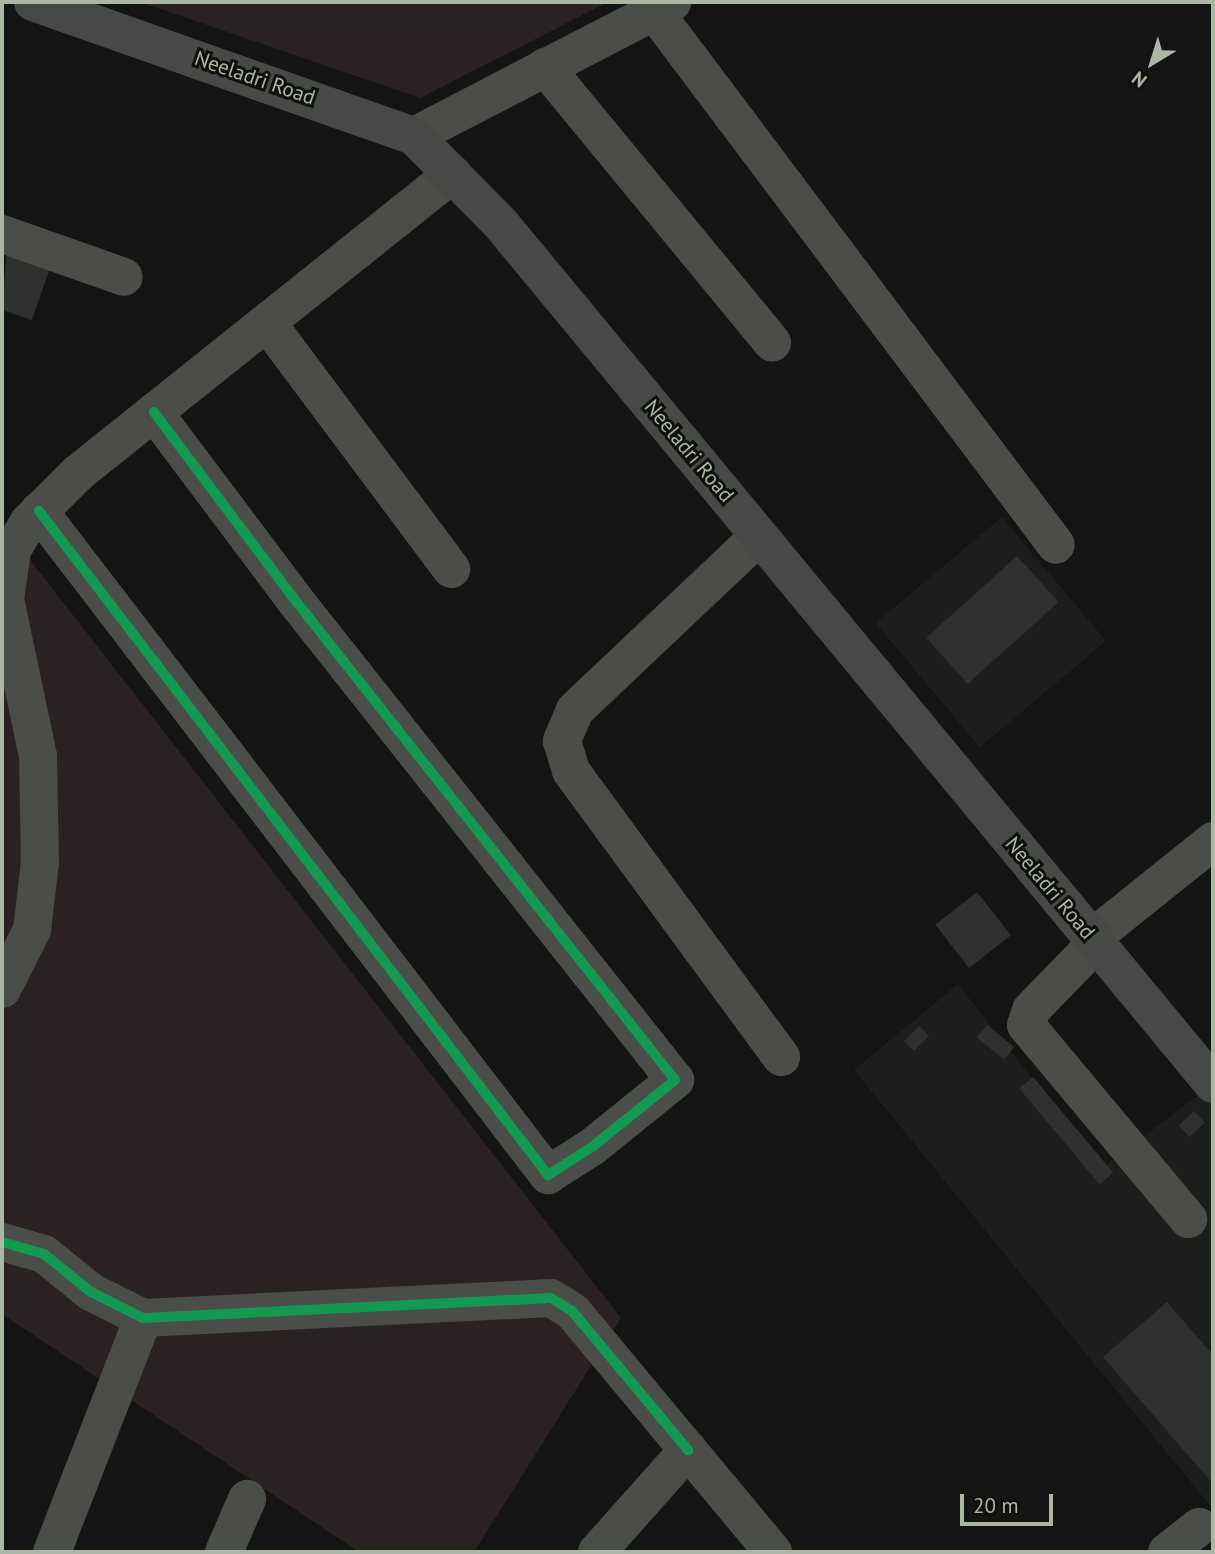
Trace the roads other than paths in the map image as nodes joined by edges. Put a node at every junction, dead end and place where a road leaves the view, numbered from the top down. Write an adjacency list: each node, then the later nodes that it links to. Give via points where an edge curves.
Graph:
1 (33, 2): 4 (main road, Neeladri Road)
2 (663, 6): 3 (street); 13 (street)
3 (545, 67): 4 (street); 9 (street)
4 (414, 136): 5 (main road, Neeladri Road)
5 (452, 174): 8 (street); 12 (main road, Neeladri Road, via 501,224)
6 (2, 234): 7 (street)
7 (124, 277)
8 (268, 324): 10 (street); 14 (street)
9 (772, 342)
10 (154, 412): 11 (street); 11 (street, via 303,611 675,1080 592,1147 548,1175)
11 (39, 511): 17 (street, via 12,550 5,599 38,756 40,891 32,930)
12 (759, 536): 16 (main road, Neeladri Road); 18 (street, via 575,710 562,741 571,772)
13 (1056, 545)
14 (451, 569)
15 (1213, 841): 16 (street)
16 (1094, 941): 19 (main road, Neeladri Road); 20 (street, via 1031,1010 1026,1025)
17 (2, 989)
18 (781, 1057)
19 (1213, 1084)
20 (1188, 1219)
21 (2, 1242): 22 (street, via 44,1254 91,1292)
22 (143, 1318): 23 (street, via 551,1298 573,1312); 26 (street)
23 (688, 1450): 28 (street); 29 (street)
24 (247, 1499): 27 (street)
25 (1199, 1527): 30 (street)
26 (51, 1552)
27 (224, 1552)
28 (597, 1552)
29 (773, 1552)
30 (1167, 1552)

